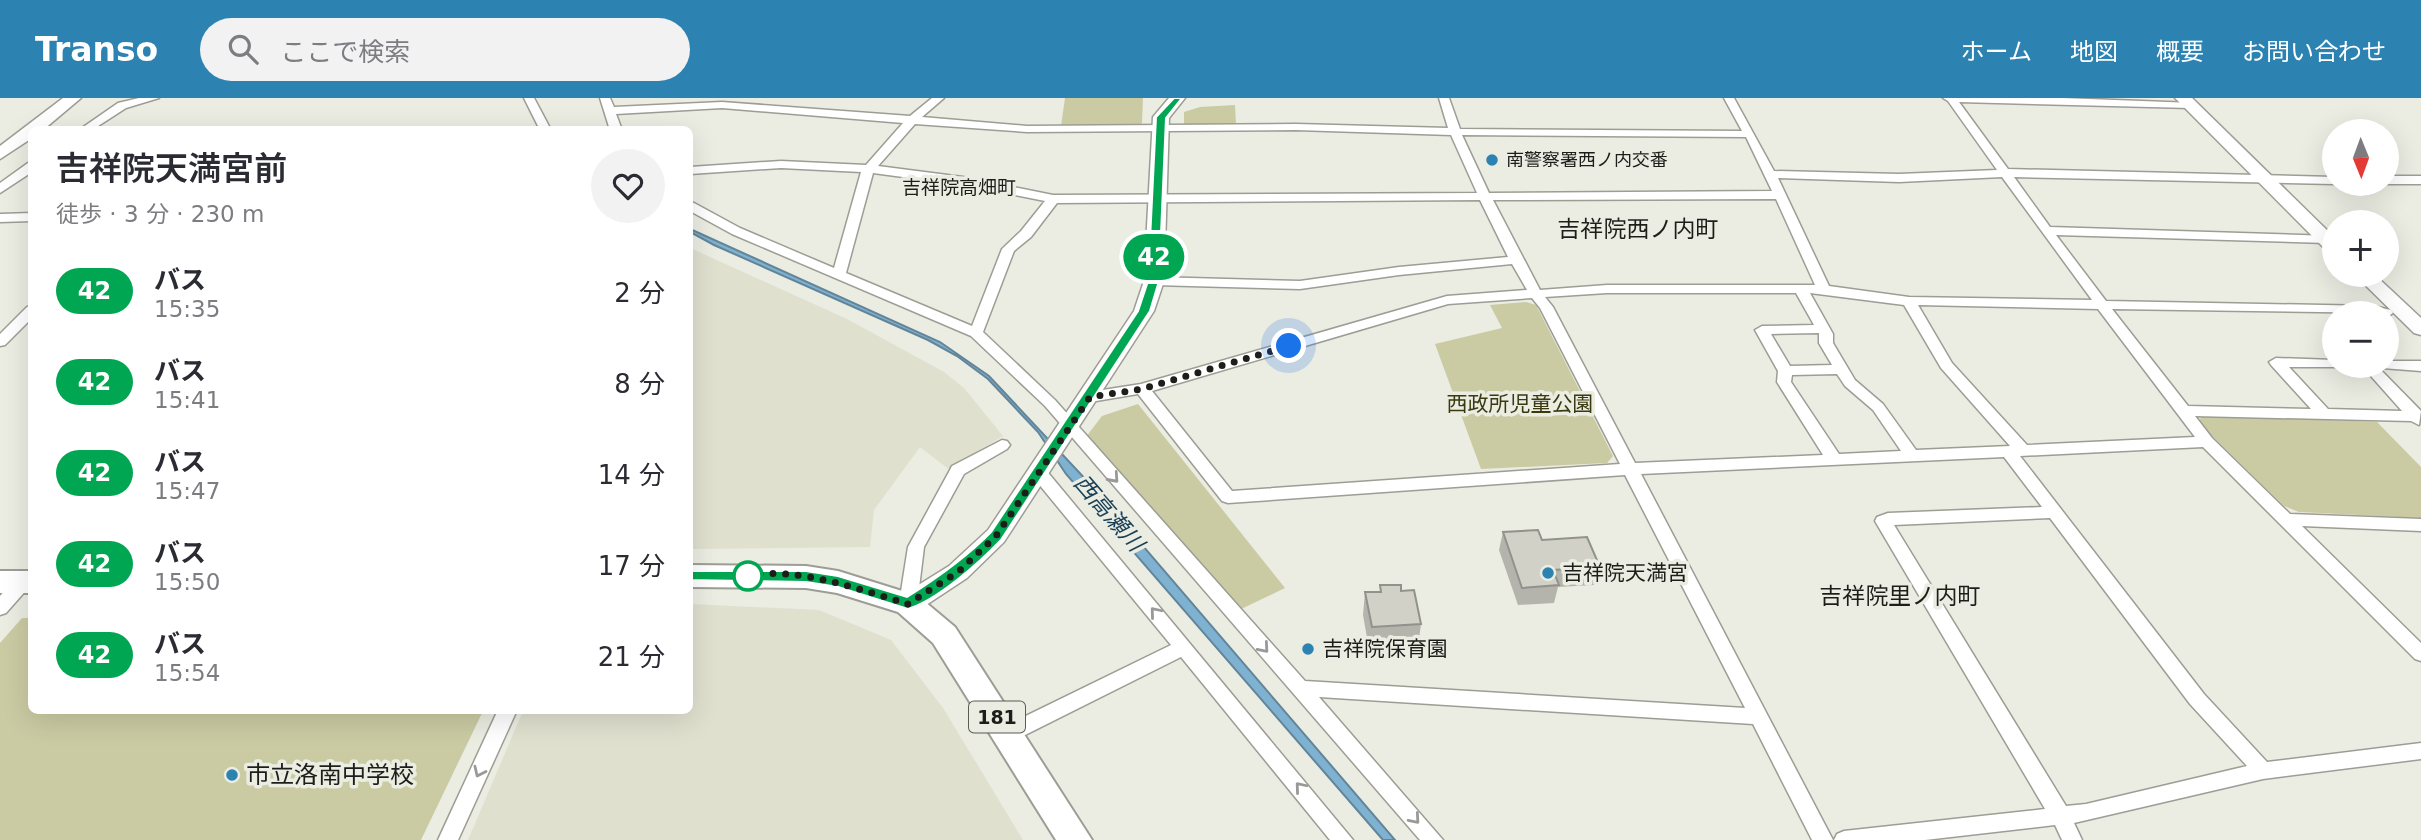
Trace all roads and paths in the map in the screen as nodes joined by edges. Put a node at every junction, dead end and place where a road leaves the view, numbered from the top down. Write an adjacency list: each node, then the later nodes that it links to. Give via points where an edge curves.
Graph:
1 (73, 98): 15 (street)
2 (154, 98): 16 (street, via 122,105)
3 (529, 98): 17 (street)
4 (605, 98): 12 (street)
5 (939, 98): 14 (street)
6 (1177, 98): 13 (street)
7 (1444, 98): 19 (street)
8 (1729, 98): 21 (street)
9 (1950, 98): 10 (street); 26 (street)
10 (2030, 99): 11 (street)
11 (2187, 102): 28 (street)
12 (610, 111): 14 (street, via 722,105); 18 (street)
13 (1159, 113): 14 (street, via 1027,129); 19 (street, via 1296,127); 35 (street)
14 (911, 121): 25 (street)
15 (37, 126)
16 (90, 126)
17 (544, 126)
18 (615, 126)
19 (1454, 132): 21 (street); 33 (street)
20 (28, 133): 22 (street)
21 (1750, 134): 27 (street)
22 (0, 153)
23 (28, 169): 32 (street)
24 (693, 170): 25 (street, via 766,164)
25 (867, 170): 36 (street, via 972,180); 44 (street)
26 (2004, 173): 27 (street, via 1899,178); 28 (street); 40 (street)
27 (1771, 174): 34 (street)
28 (2265, 179): 29 (street); 41 (street)
29 (2322, 180)
30 (2399, 180): 31 (street)
31 (2421, 180)
32 (0, 189)
33 (1484, 195): 34 (street); 35 (street); 43 (street)
34 (1779, 195): 48 (street)
35 (1156, 197): 36 (street); 45 (street)
36 (1053, 198): 57 (street, via 1027,234 1007,249)
37 (693, 208): 44 (street)
38 (28, 217): 39 (street)
39 (0, 218)
40 (2048, 231): 42 (street); 51 (street)
41 (2322, 235)
42 (2322, 243)
43 (1516, 260): 45 (street, via 1300,285); 49 (street)
44 (839, 275): 57 (street)
45 (1154, 281): 66 (street, via 1144,311)
46 (2377, 287): 55 (street)
47 (1801, 289): 48 (street); 49 (street); 56 (street)
48 (1824, 289): 50 (street)
49 (1533, 293): 65 (street, via 1447,300); 76 (street, via 1546,307)
50 (1909, 301): 51 (street); 73 (street, via 1946,365)
51 (2101, 305): 52 (street); 67 (street)
52 (2322, 309)
53 (28, 314): 58 (street)
54 (2399, 317): 55 (street)
55 (2417, 323)
56 (1823, 329): 62 (street, via 1826,344); 63 (street, via 1762,330)
57 (976, 333): 70 (street, via 1050,403)
58 (0, 342)
59 (2322, 364): 68 (street, via 2276,362)
60 (2399, 365): 61 (street)
61 (2421, 366)
62 (1842, 369): 63 (street); 74 (street, via 1850,383 1878,407)
63 (1785, 371): 75 (street, via 1784,382)
64 (2381, 378): 69 (street)
65 (1142, 389): 66 (street); 76 (street, via 1228,497)
66 (1090, 397): 70 (street)
67 (2183, 411): 68 (street); 71 (street)
68 (2323, 413): 69 (street)
69 (2419, 418)
70 (1067, 430): 77 (street); 87 (street, one-way to 87)
71 (2207, 442): 73 (street); 79 (street)
72 (1002, 445): 83 (street, via 958,470 916,547)
73 (2016, 451): 74 (street); 78 (street)
74 (1912, 456): 75 (street)
75 (1834, 459): 76 (street)
76 (1630, 469): 89 (street)
77 (1041, 470): 83 (street, via 996,536 958,572); 85 (street, one-way to 77)
78 (2053, 512): 92 (street, via 2197,699); 93 (street, via 1883,521)
79 (2287, 520): 80 (street); 86 (street)
80 (2421, 525)
81 (693, 576): 83 (main road, 181, via 806,577)
82 (18, 582): 84 (street)
83 (908, 604): 90 (main road, 181, via 944,635)
84 (0, 608)
85 (1184, 647): 90 (street); 96 (street, one-way to 85)
86 (2421, 654)
87 (1299, 688): 89 (street); 97 (street, one-way to 97)
88 (506, 714): 94 (street, one-way to 94)
89 (1758, 717): 98 (street)
90 (1008, 734): 95 (main road, 181)
91 (2421, 751): 92 (street)
92 (2263, 771): 93 (street)
93 (2061, 817): 99 (street); 100 (street)
94 (448, 840)
95 (1076, 840)
96 (1343, 840)
97 (1433, 840)
98 (1823, 840)
99 (1844, 840)
100 (2072, 840)

